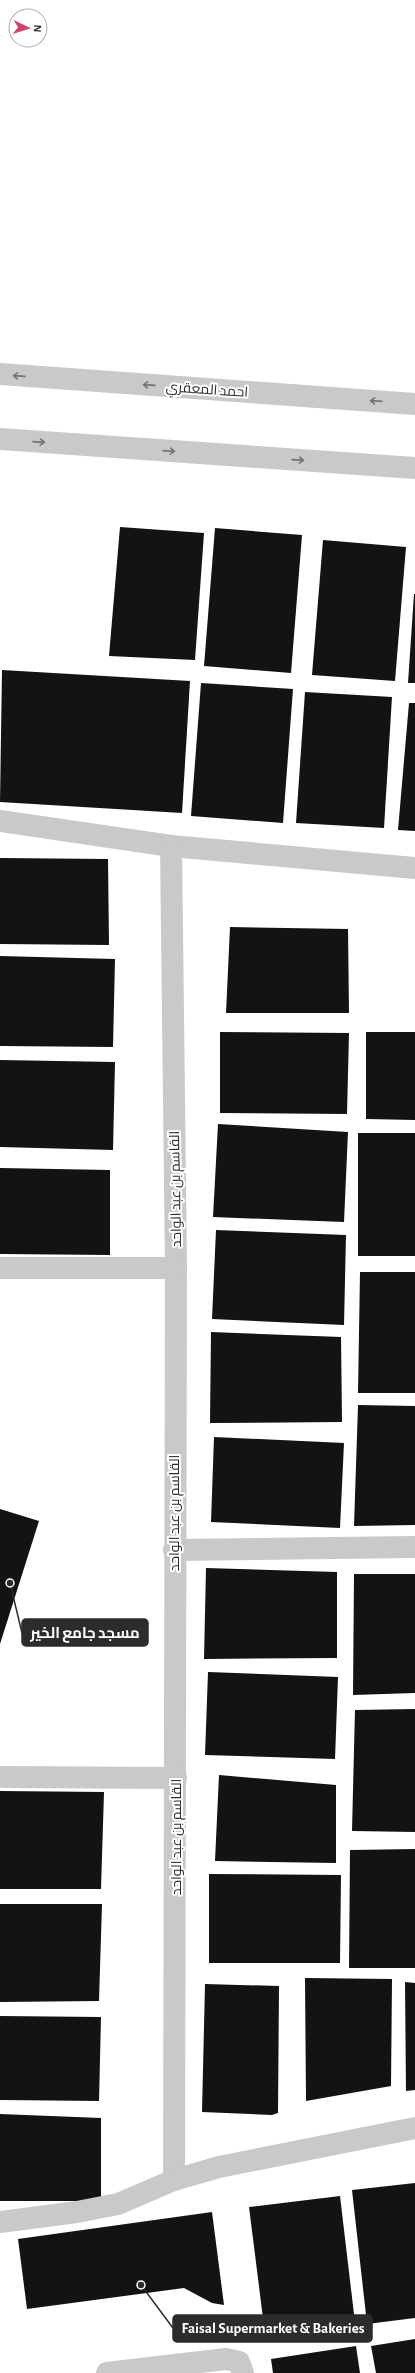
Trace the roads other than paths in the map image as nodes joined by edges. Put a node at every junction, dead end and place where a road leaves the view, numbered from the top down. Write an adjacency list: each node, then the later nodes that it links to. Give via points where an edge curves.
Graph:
1 (0, 374): 2 (street, احمد المعقري, one-way to 1)
2 (415, 404)
3 (0, 439): 4 (street, one-way to 4)
4 (415, 468)
5 (0, 821): 6 (street)
6 (171, 846): 7 (street); 9 (street, القاسم بن عبد الواحد)
7 (415, 868)
8 (0, 1268): 9 (street)
9 (176, 1268): 11 (street, القاسم بن عبد الواحد)
10 (415, 1547): 11 (street)
11 (174, 1550): 13 (street, القاسم بن عبد الواحد)
12 (0, 1777): 13 (street)
13 (176, 1778): 15 (street, القاسم بن عبد الواحد)
14 (415, 2128): 15 (street, via 219,2167)
15 (174, 2180): 16 (street, via 118,2204)
16 (0, 2222)
17 (107, 2373): 18 (street, via 226,2359 239,2362)
18 (243, 2373)

